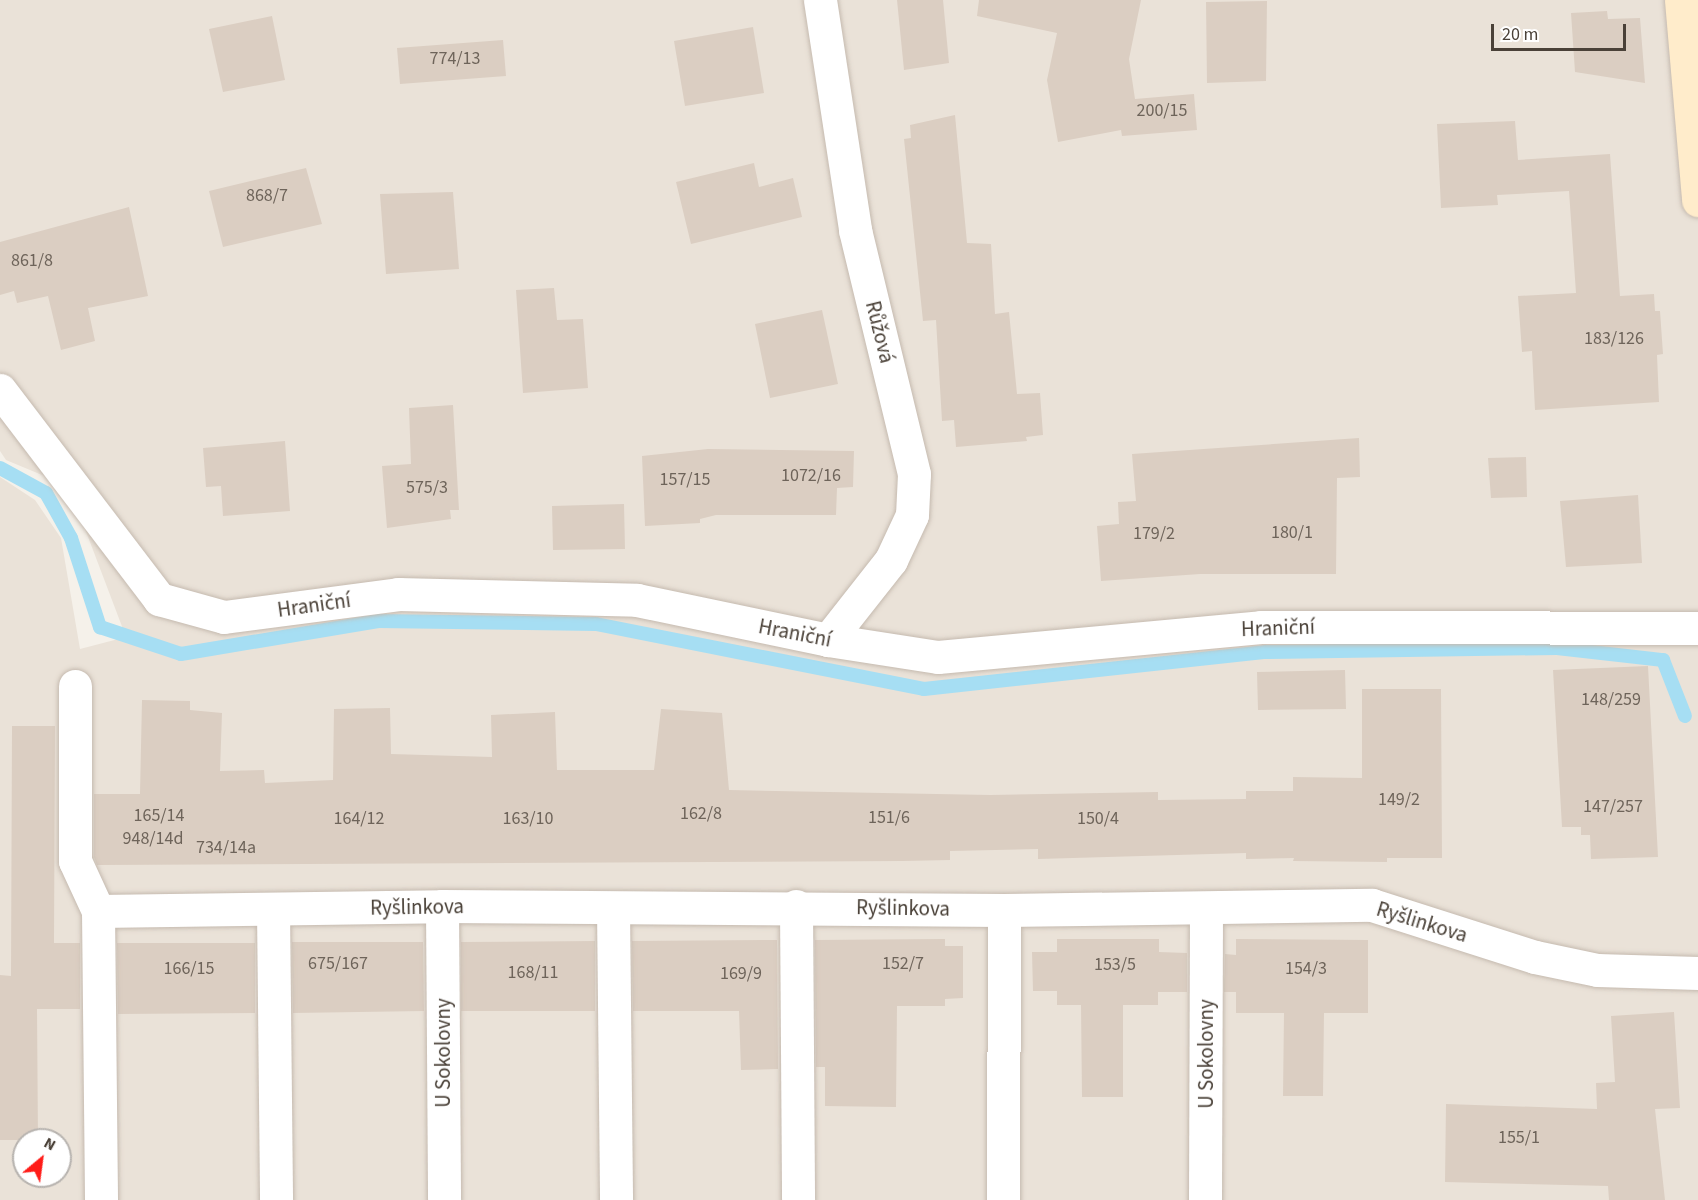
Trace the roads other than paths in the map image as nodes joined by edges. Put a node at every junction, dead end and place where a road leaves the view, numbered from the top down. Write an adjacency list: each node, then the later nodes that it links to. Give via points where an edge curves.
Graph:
1 (820, 0): 6 (street, Růžová, via 855,230 914,474 912,515 891,560)
2 (1682, 0): 3 (street)
3 (1698, 200)
4 (0, 390): 6 (street, Hraniční, via 159,599 224,617 398,594 637,600)
5 (1698, 628): 6 (street, Hraniční, via 1261,627 938,657)
6 (828, 640)
7 (75, 686): 14 (street, via 75,861)
8 (442, 906): 10 (street, Ryšlinkova); 12 (street, Ryšlinkova); 18 (street, U Sokolovny)
9 (796, 906): 10 (street, Ryšlinkova); 13 (street, Ryšlinkova); 20 (street)
10 (613, 908): 19 (street)
11 (1206, 908): 13 (street, Ryšlinkova); 15 (street, Ryšlinkova, via 1372,905 1535,957 1597,970); 22 (street, U Sokolovny)
12 (273, 909): 14 (street, Ryšlinkova); 17 (street)
13 (1004, 910): 21 (street)
14 (98, 911): 16 (street)
15 (1698, 973)
16 (101, 1200)
17 (276, 1200)
18 (444, 1200)
19 (616, 1200)
20 (798, 1200)
21 (1003, 1200)
22 (1205, 1200)

